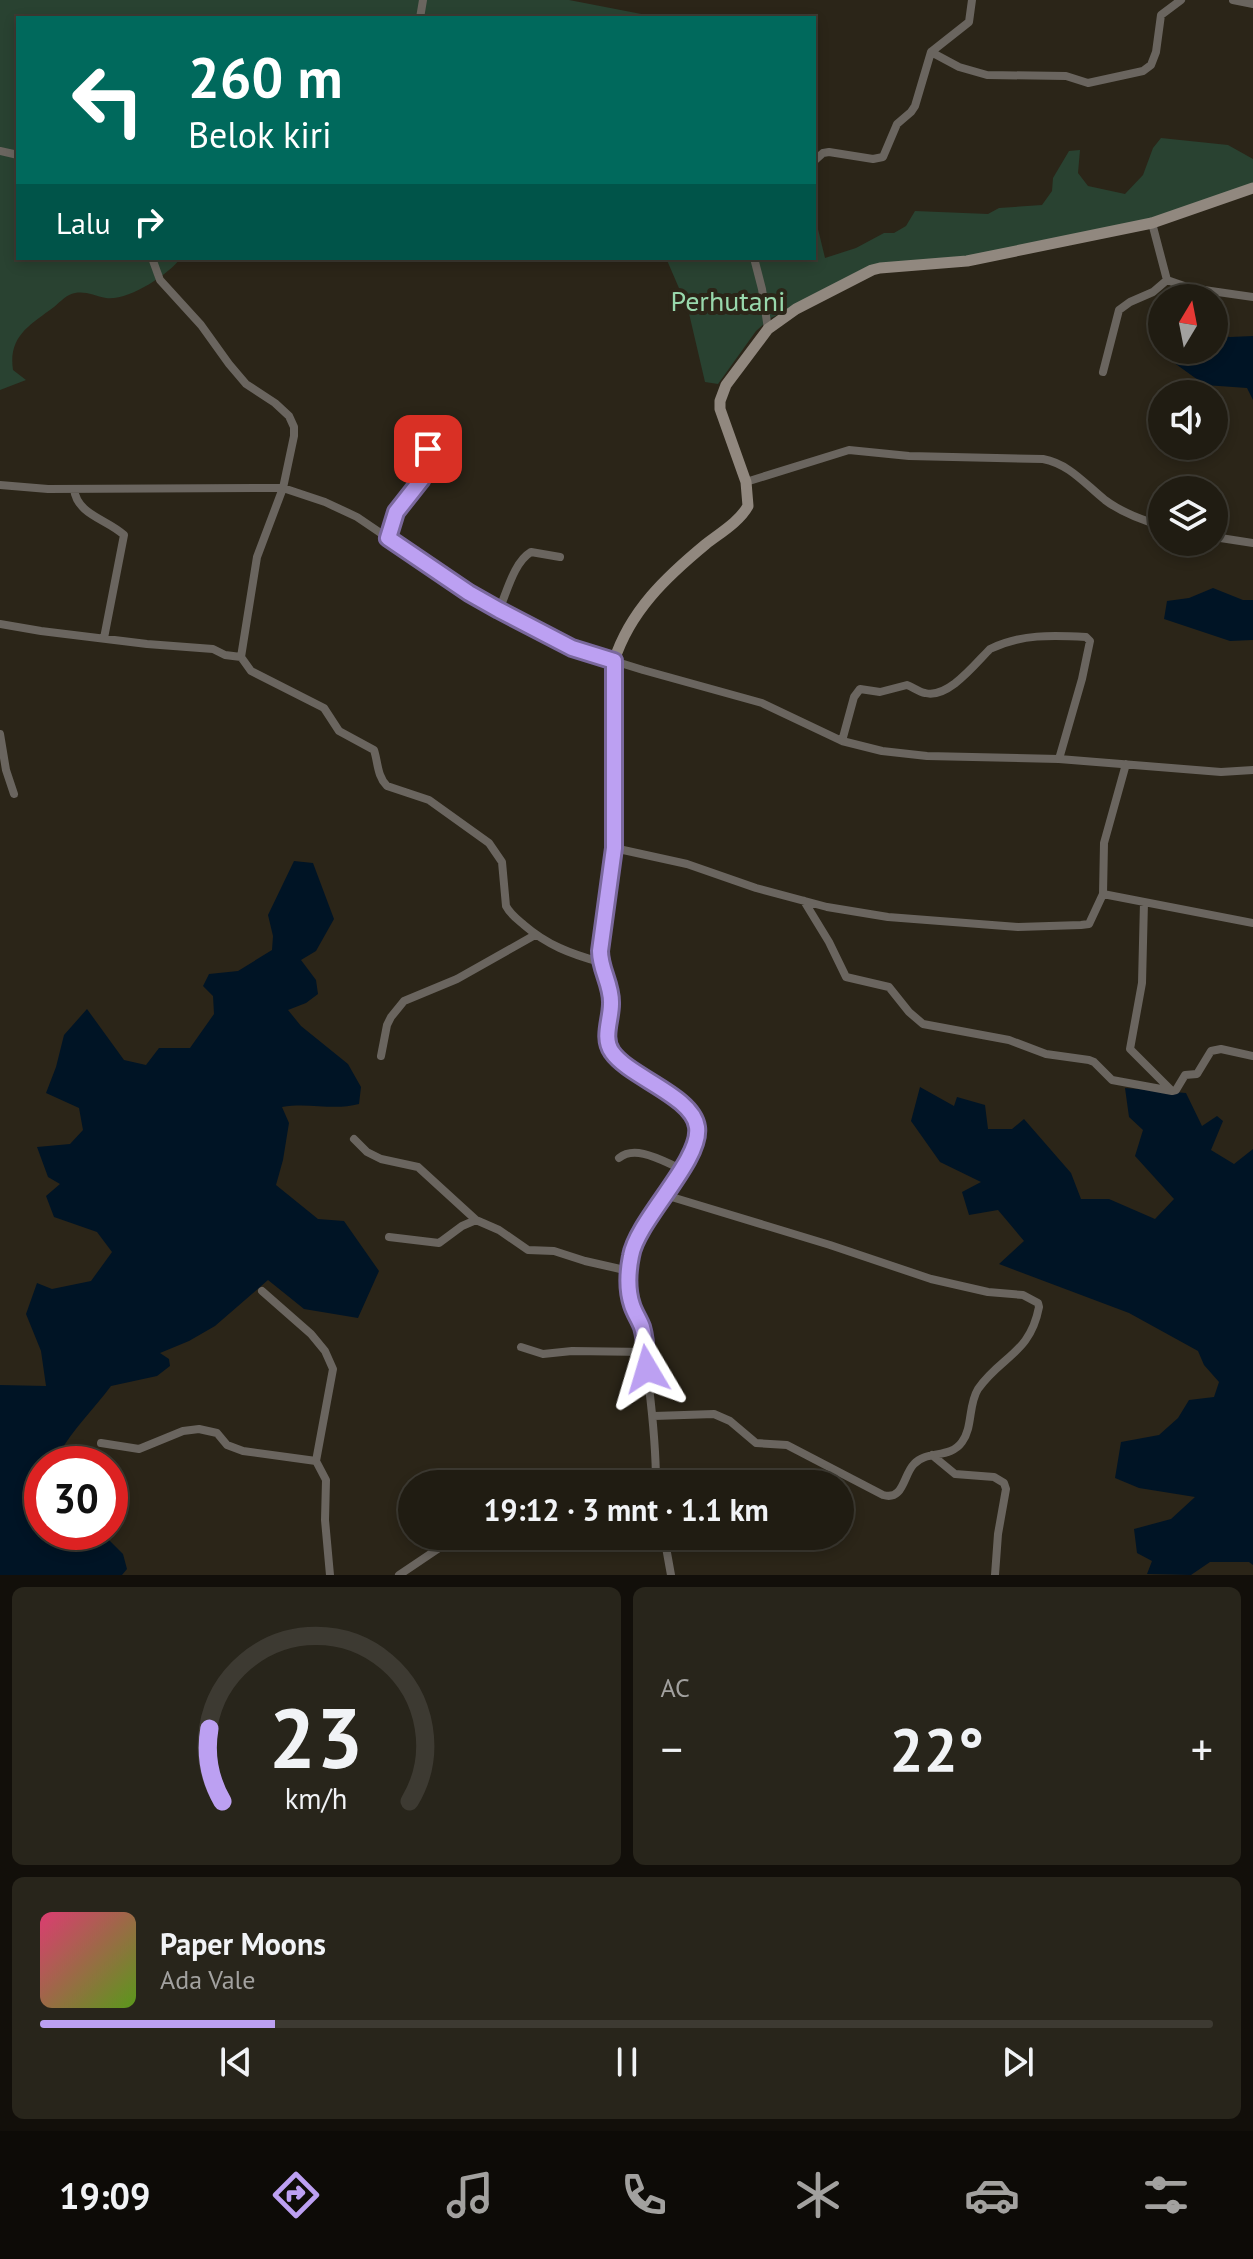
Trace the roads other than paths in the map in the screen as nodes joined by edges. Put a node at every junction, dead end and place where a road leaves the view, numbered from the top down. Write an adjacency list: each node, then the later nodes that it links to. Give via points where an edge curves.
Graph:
1 (972, 0): 5 (street, via 969,22)
2 (1181, 0): 5 (street, via 1161,15 1151,65 1115,78 1084,83 1066,76 987,75)
3 (1233, 0): 4 (street)
4 (1253, 4)
5 (931, 52): 6 (street, via 915,106 897,124 883,157 829,152)
6 (816, 159)
7 (1253, 188): 8 (street)
8 (1152, 223): 11 (street); 13 (street, via 967,261 880,268 796,309)
9 (153, 260): 18 (street, via 160,280 246,384 292,421)
10 (755, 260): 13 (street)
11 (1167, 280): 12 (street); 14 (street, via 1119,310)
12 (1253, 297)
13 (768, 329): 16 (street, via 720,401)
14 (1103, 372)
15 (428, 449): 21 (street, via 422,479 396,512)
16 (746, 482): 20 (street, via 849,450 1043,459 1062,464 1106,500); 29 (street, via 745,512 647,598)
17 (0, 485): 19 (street)
18 (283, 488): 19 (street); 21 (street, via 344,511); 28 (street, via 257,557)
19 (74, 489): 27 (street, via 80,507 124,535)
20 (1148, 521)
21 (388, 538): 25 (street)
22 (1228, 539): 23 (street)
23 (1253, 543)
24 (560, 557): 25 (street, via 527,554)
25 (499, 610): 29 (street, via 572,648)
26 (0, 624): 27 (street)
27 (104, 638): 28 (street, via 213,649)
28 (241, 657): 41 (street, via 251,671 324,708 339,731 374,750 387,786 429,800 489,843 502,862 506,906)
29 (614, 661): 31 (street, via 762,703); 36 (street)
30 (0, 734): 35 (street)
31 (842, 741): 32 (street, via 903,755); 32 (street, via 860,689 880,692 907,685 922,693 939,693 997,646 1035,635 1086,637 1090,641 1082,679)
32 (1059, 759): 33 (street)
33 (1126, 764): 34 (street); 37 (street, via 1104,843)
34 (1253, 770)
35 (14, 794)
36 (614, 848): 38 (street); 42 (street)
37 (1103, 894): 38 (street, via 1089,924 1018,927 888,917); 39 (street)
38 (803, 900): 45 (street, via 846,977 889,987 923,1024 1089,1060 1112,1080)
39 (1144, 902): 40 (street); 45 (street, via 1142,983 1130,1049)
40 (1253, 923)
41 (535, 935): 42 (street, via 570,954); 43 (street, via 457,979 404,1001 387,1025)
42 (600, 962): 48 (street, via 611,991 607,1035 614,1055 695,1119 694,1147)
43 (381, 1056)
44 (1253, 1056): 45 (street, via 1211,1051 1197,1074 1185,1075)
45 (1172, 1091)
46 (354, 1139): 50 (street, via 381,1159 418,1167)
47 (619, 1158): 48 (street, via 635,1152)
48 (682, 1169): 49 (street)
49 (665, 1195): 52 (street, via 637,1237); 58 (street, via 959,1287 1034,1299 1039,1307 1029,1338 976,1394 961,1444)
50 (476, 1220): 51 (street, via 439,1243); 52 (street, via 528,1250 554,1251)
51 (389, 1237)
52 (629, 1271): 55 (street)
53 (262, 1291): 59 (street, via 311,1334 332,1362)
54 (521, 1347): 55 (street, via 543,1354)
55 (646, 1352): 56 (street)
56 (654, 1416): 58 (street, via 714,1414 756,1443 787,1445 888,1497 900,1491 919,1458); 60 (street)
57 (101, 1443): 59 (street, via 139,1449 199,1429 217,1433 227,1445 243,1451)
58 (932, 1455): 66 (street, via 955,1474 994,1477 1004,1483)
59 (316, 1461): 63 (street, via 326,1480)
60 (656, 1470)
61 (436, 1550): 64 (street)
62 (667, 1550): 65 (street)
63 (330, 1575)
64 (399, 1575)
65 (671, 1575)
66 (995, 1575)

